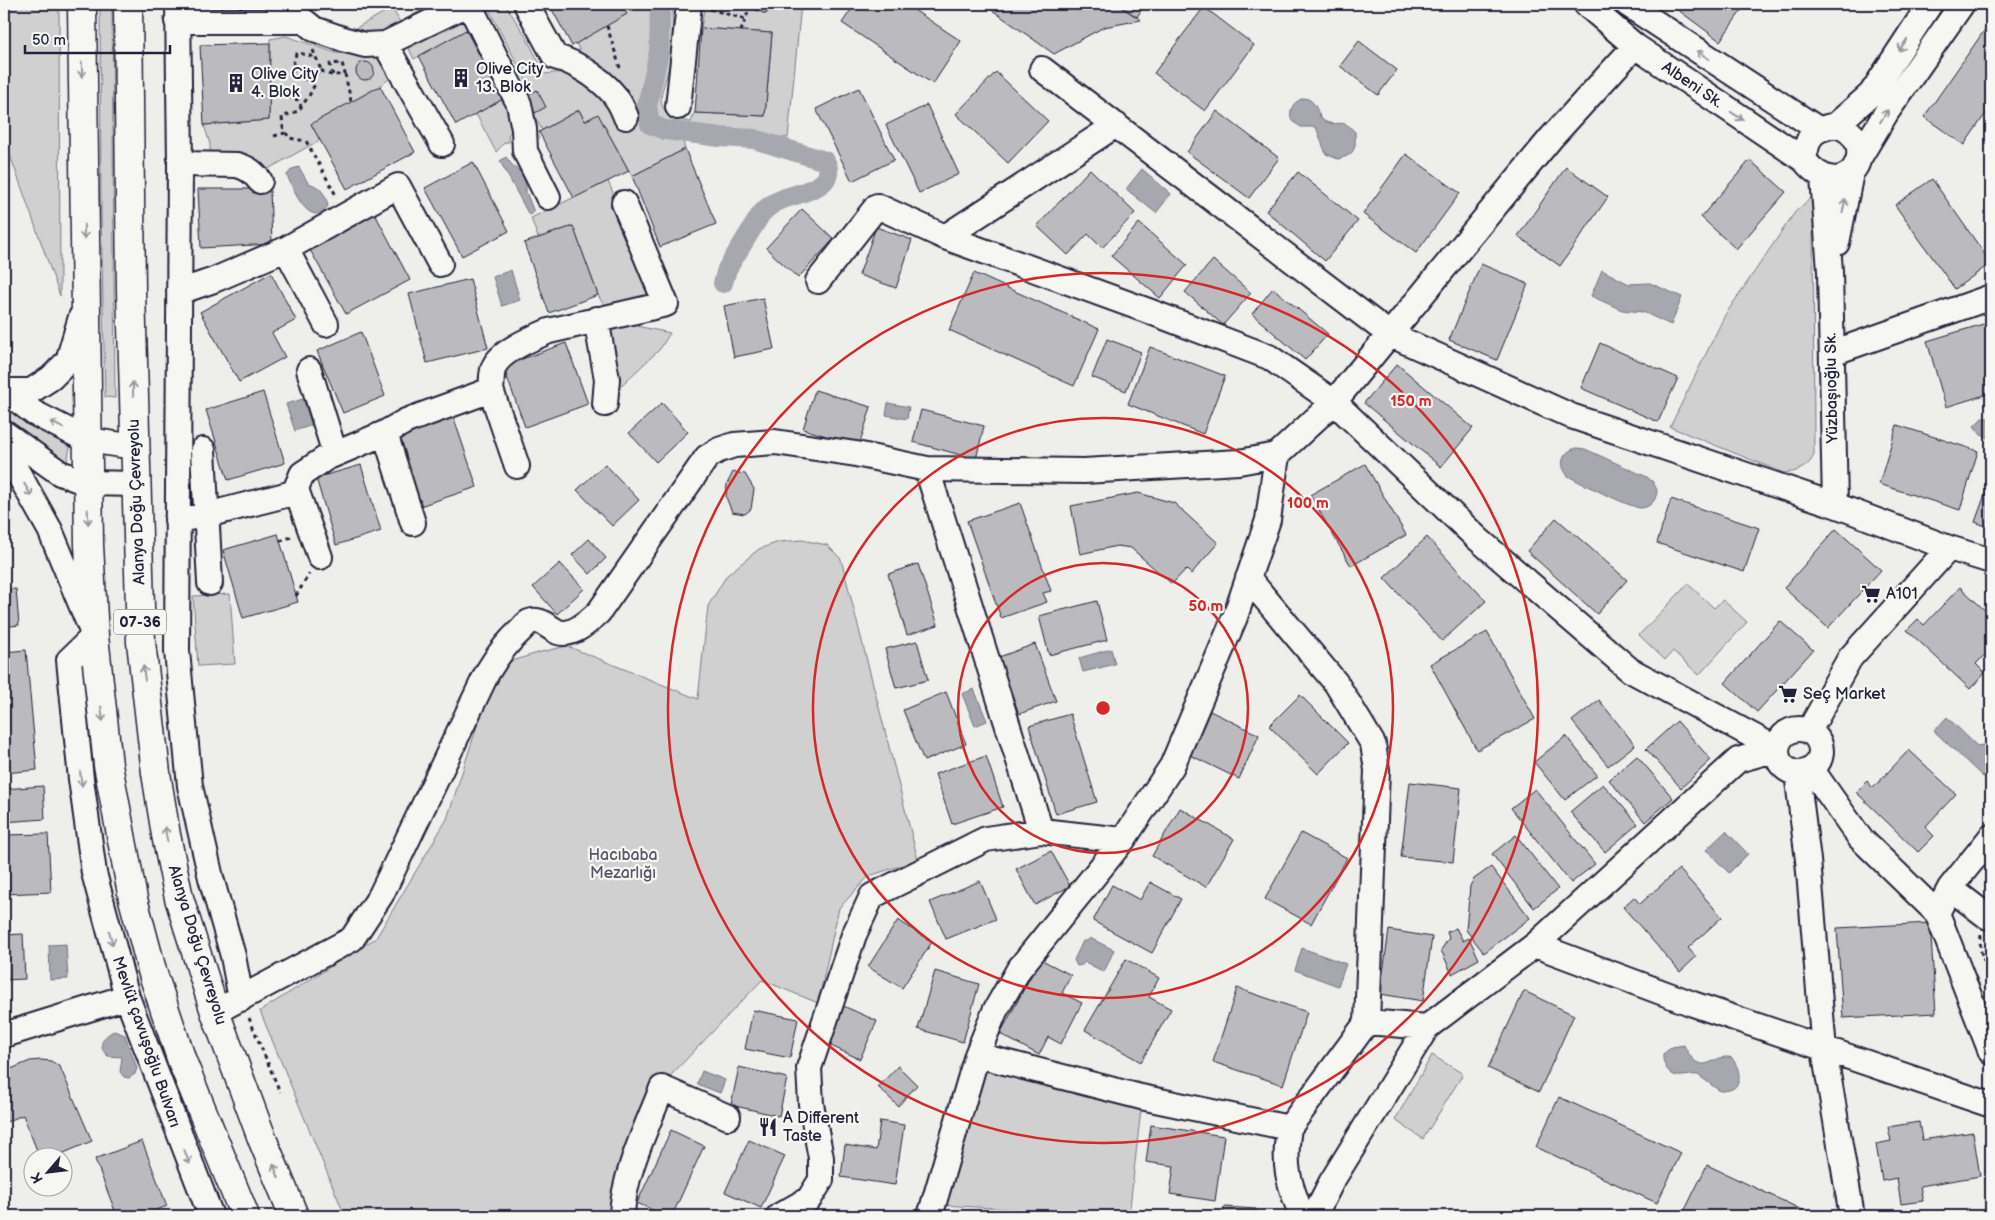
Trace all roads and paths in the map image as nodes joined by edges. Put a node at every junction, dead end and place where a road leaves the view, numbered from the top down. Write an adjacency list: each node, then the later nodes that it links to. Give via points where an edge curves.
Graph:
1 (82, 4): 47 (highway, 07-36, one-way to 47)
2 (128, 4): 62 (highway, Alanya Doğu Çevreyolu / 07-36, one-way to 2)
3 (468, 4): 16 (street); 39 (street, via 519,104 525,151)
4 (526, 4): 28 (street, via 555,57 569,61 592,75)
5 (1586, 4): 17 (street, Albeni Sk.)
6 (1930, 4): 30 (street, one-way to 30, via 1871,94)
7 (1962, 4): 36 (street, Yüzbaşıoğlu Sk., one-way to 7, via 1886,113)
8 (695, 5): 13 (path); 27 (street)
9 (1633, 6): 30 (street, Albeni Sk., one-way to 9)
10 (750, 7): 13 (path)
11 (177, 12): 12 (street); 35 (street)
12 (308, 18): 16 (street, via 365,45); 18 (path)
13 (745, 19): 15 (path)
14 (607, 26): 28 (path, via 623,78)
15 (741, 31)
16 (385, 44): 33 (street)
17 (1635, 46): 34 (street, Albeni Sk., one-way to 34); 52 (street, via 1551,138)
18 (315, 57): 20 (path); 23 (path, via 299,53 293,61 297,78)
19 (1042, 69): 29 (street)
20 (321, 70): 22 (path); 23 (path)
21 (345, 74): 22 (path); 22 (path, via 342,63 330,64); 25 (path)
22 (333, 76)
23 (312, 78): 26 (path, via 314,87)
24 (287, 96): 26 (path, via 298,100)
25 (351, 101)
26 (302, 107): 31 (path, via 282,117)
27 (678, 107)
28 (622, 109)
29 (1116, 125): 42 (street); 52 (street)
30 (1827, 127): 34 (street, via 1811,135); 36 (street, via 1845,128 1853,133 1858,141)
31 (285, 133): 32 (path); 41 (path, via 288,138 306,141)
32 (274, 136)
33 (442, 144)
34 (1804, 160): 37 (street)
35 (180, 164): 38 (street, via 245,167); 48 (street)
36 (1855, 165): 37 (street, via 1835,179); 45 (street, Yüzbaşıoğlu Sk., one-way to 36)
37 (1823, 178): 45 (street, Yüzbaşıoğlu Sk.)
38 (260, 181)
39 (548, 197)
40 (624, 203): 50 (street, via 666,304)
41 (346, 214): 43 (street); 44 (street, via 398,186)
42 (945, 236): 46 (street, via 877,206); 57 (street, via 1269,357)
43 (286, 249): 48 (street); 51 (street)
44 (440, 264)
45 (1830, 271): 53 (street, Yüzbaşıoğlu Sk.)
46 (818, 281)
47 (85, 291): 55 (street, via 68,361 51,378 30,391); 61 (highway, 07-36)
48 (179, 292): 74 (street)
49 (1991, 297): 53 (street)
50 (596, 319): 56 (street, via 550,331 506,354 494,366); 58 (street, via 607,379)
51 (326, 324)
52 (1389, 334): 57 (street); 72 (street, via 1571,416)
53 (1832, 353): 72 (street, Yüzbaşıoğlu Sk.)
54 (309, 370): 65 (street)
55 (4, 390): 61 (street, one-way to 55, via 34,413)
56 (491, 390): 60 (street, via 406,420); 67 (street)
57 (1334, 402): 66 (street); 83 (street, via 1478,539 1630,670)
58 (605, 404)
59 (4, 433): 69 (street, via 60,473)
60 (384, 433): 65 (street); 75 (street)
61 (87, 440): 62 (street); 69 (highway, 07-36)
62 (136, 447): 70 (highway, Alanya Doğu Çevreyolu / 07-36)
63 (4, 448): 81 (street, one-way to 81, via 50,530)
64 (203, 450): 73 (street)
65 (335, 454): 71 (street, via 302,474)
66 (1277, 455): 68 (street, via 1239,462 1084,471); 79 (street, via 1268,520)
67 (517, 466)
68 (926, 469): 85 (street); 96 (street, via 775,442 734,445 707,457 599,612 582,627 566,632 537,621 530,622 504,646 487,673 381,894 352,938)
69 (87, 483): 70 (street); 81 (highway, 07-36, one-way to 81)
70 (136, 484): 97 (highway, Alanya Doğu Çevreyolu / 07-36, one-way to 70, via 179,898 156,773 141,642)
71 (297, 492): 73 (street); 77 (street)
72 (1835, 505): 76 (street)
73 (207, 515): 74 (street); 80 (street)
74 (177, 520): 96 (street, via 177,651 190,786)
75 (413, 523)
76 (1948, 548): 78 (street); 82 (street, via 1850,658)
77 (320, 557)
78 (1991, 561)
79 (1248, 578): 87 (street, via 1235,617 1172,766); 98 (street, via 1336,682 1373,744 1377,770)
80 (210, 583)
81 (94, 636): 95 (street, Mevlüt çavuşoğlu Bulvarı, one-way to 95, via 69,660 94,873); 109 (highway, 07-36, one-way to 109, via 108,765 133,899 182,1061)
82 (1810, 731): 83 (street, via 1788,732 1782,736); 84 (street, via 1822,750 1821,758)
83 (1777, 749): 84 (street, via 1784,768); 91 (street, via 1738,760)
84 (1804, 772): 89 (street, via 1860,838); 101 (street)
85 (1041, 831): 87 (street); 112 (street, via 986,839 872,896 854,935 809,1068 821,1180 809,1199)
86 (1991, 837): 88 (street)
87 (1123, 840): 103 (street, via 1019,969 995,1011)
88 (1950, 888): 89 (street); 90 (street)
89 (1936, 913): 102 (street)
90 (1988, 917): 93 (path, via 1980,937)
91 (1535, 945): 99 (street); 101 (street)
92 (1991, 958): 93 (path)
93 (1984, 959): 94 (path)
94 (1991, 981)
95 (127, 997): 100 (street); 108 (street, Mevlüt çavuşoğlu Bulvarı, one-way to 108)
96 (241, 1000): 97 (street); 104 (path)
97 (216, 1012): 110 (highway, Alanya Doğu Çevreyolu / 07-36, one-way to 97)
98 (1367, 1022): 99 (street); 107 (street)
99 (1427, 1027): 115 (street, via 1332,1181)
100 (4, 1036)
101 (1824, 1050): 105 (street); 116 (street)
102 (1991, 1052)
103 (976, 1055): 107 (street, via 1141,1097); 113 (street)
104 (280, 1092)
105 (1991, 1105)
106 (728, 1117): 111 (street, via 662,1088 627,1181)
107 (1289, 1128): 114 (street, via 1286,1166 1289,1184)
108 (211, 1216)
109 (245, 1216)
110 (294, 1216)
111 (622, 1216)
112 (780, 1216)
113 (930, 1216)
114 (1302, 1216)
115 (1314, 1216)
116 (1852, 1216)

